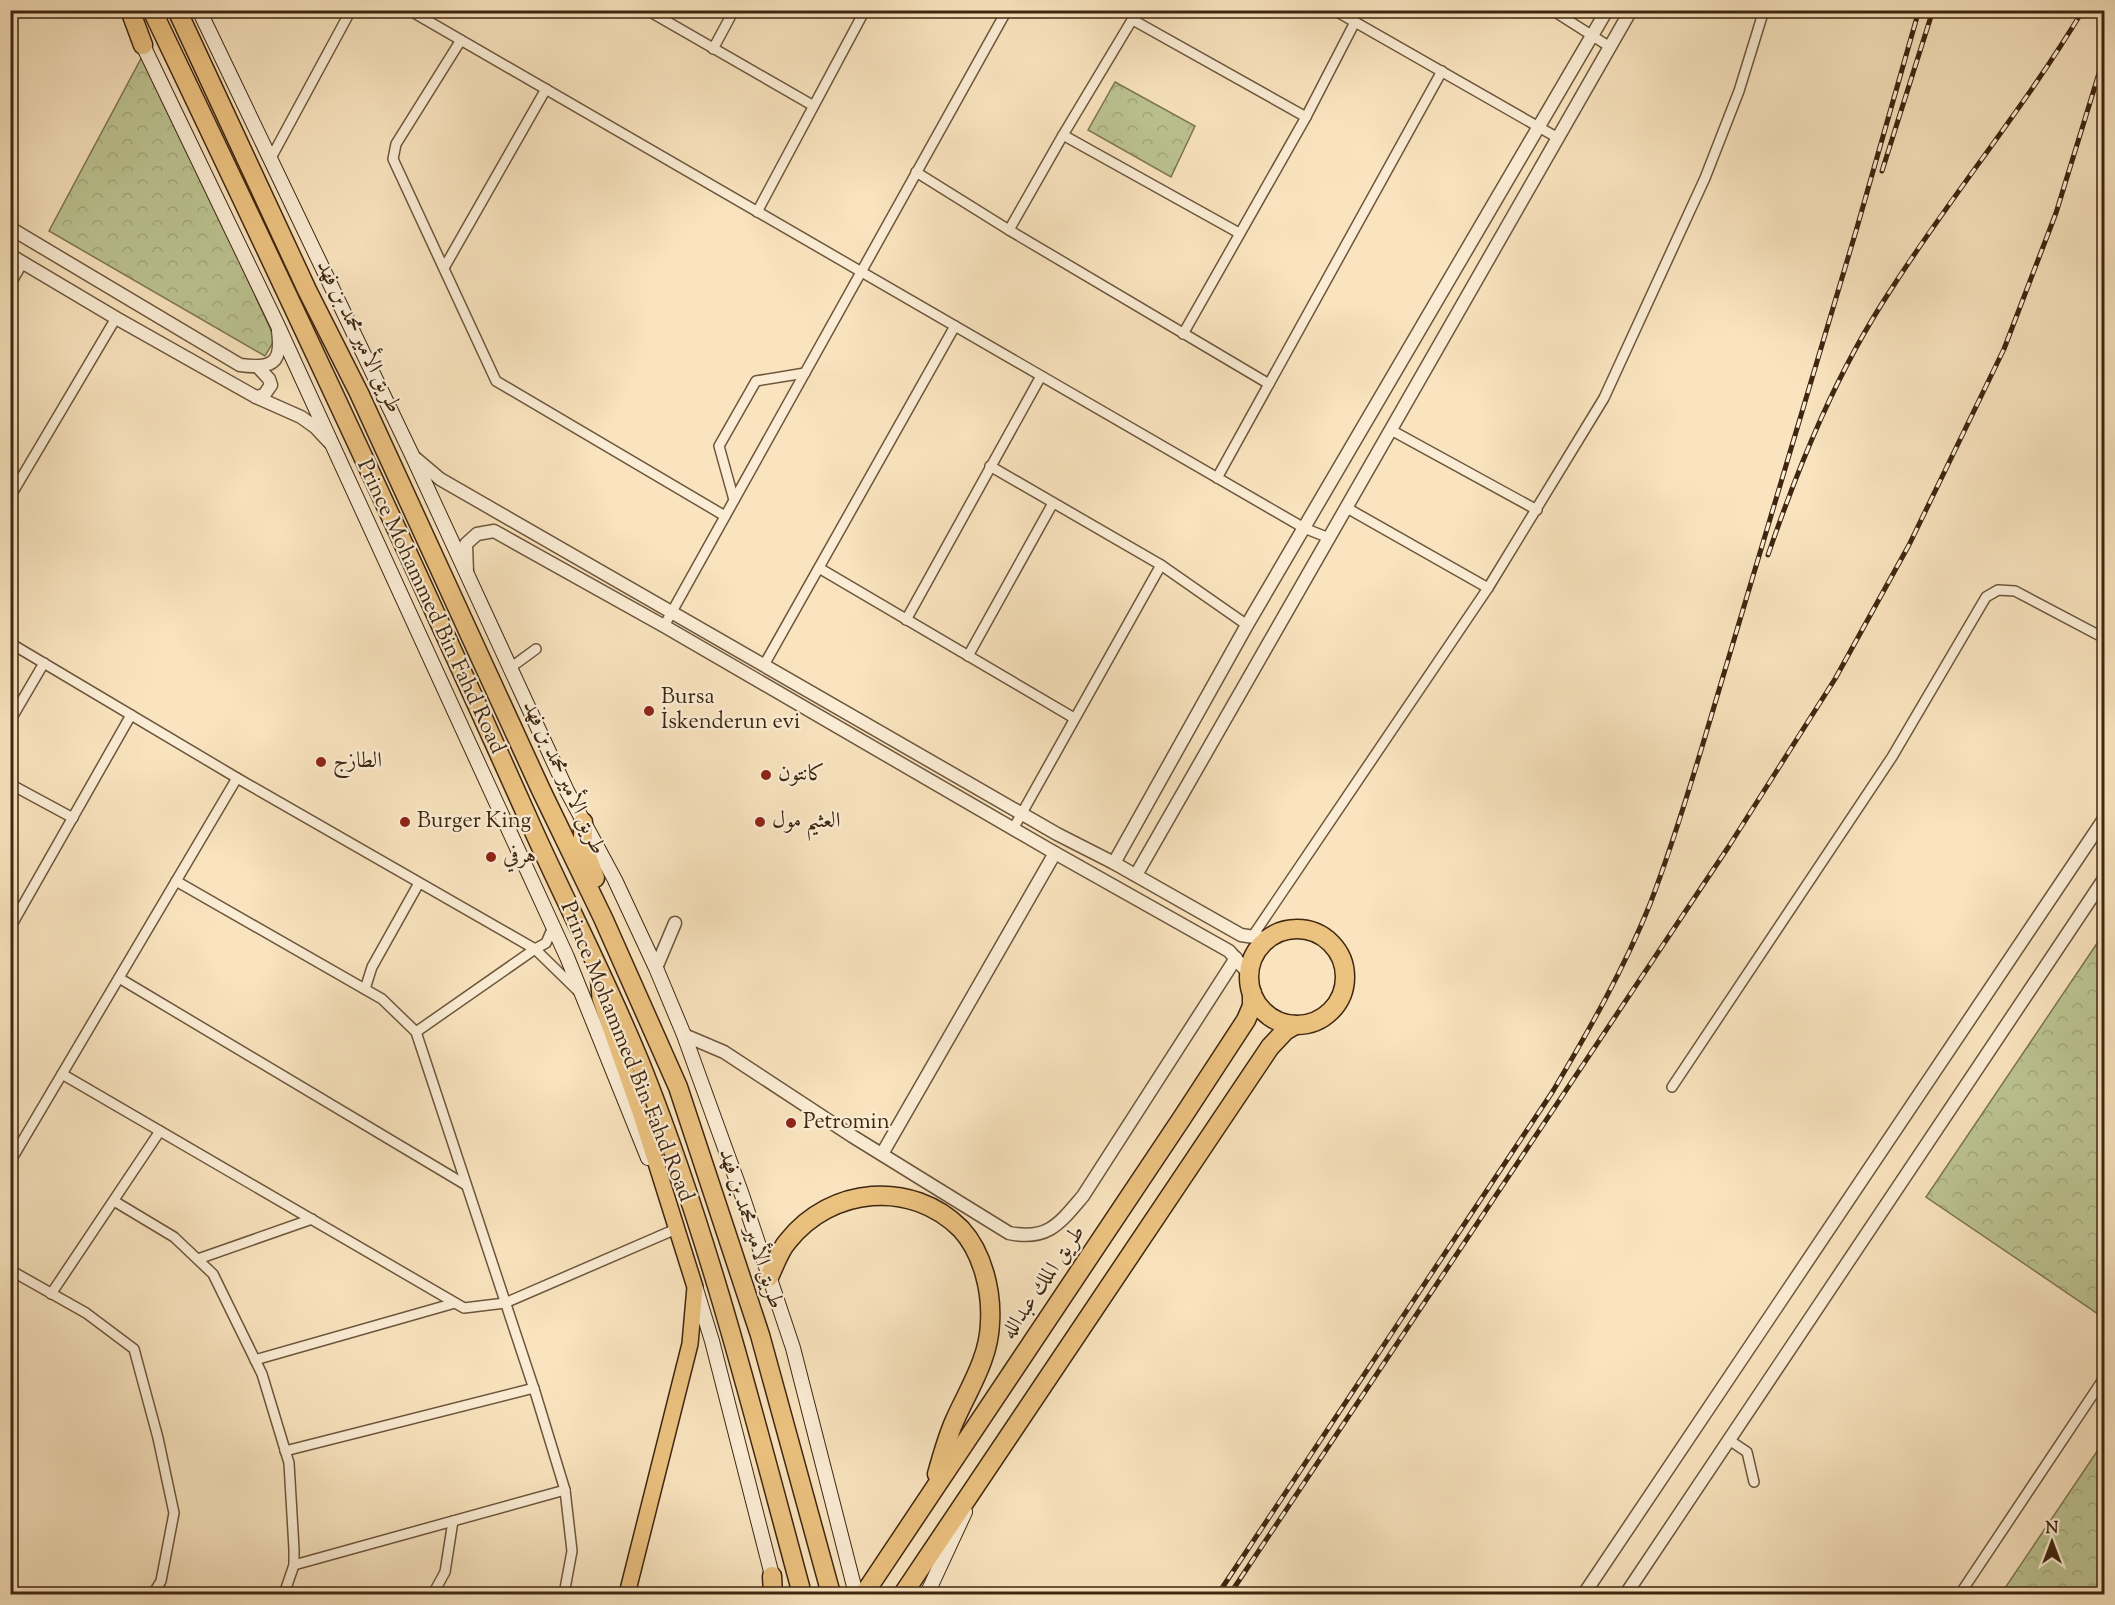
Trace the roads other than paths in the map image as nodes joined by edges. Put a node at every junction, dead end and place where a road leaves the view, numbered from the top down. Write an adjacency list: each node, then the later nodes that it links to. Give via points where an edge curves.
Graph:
1 (129, 10): 21 (highway)
2 (152, 10): 103 (highway, طريق الأمير محمد بن فهد)
3 (177, 10): 95 (highway, طريق الأمير محمد بن فهد)
4 (351, 10): 31 (street)
5 (409, 10): 20 (street)
6 (647, 10): 23 (street)
7 (734, 10): 23 (street)
8 (864, 10): 26 (street)
9 (1007, 10): 32 (street)
10 (1138, 10): 17 (street)
11 (1334, 10): 18 (street)
12 (1552, 10): 19 (street)
13 (1607, 10): 19 (street)
14 (1631, 10): 22 (street)
15 (1764, 10): 60 (street, via 1739,91 1705,178 1604,399)
16 (203, 13): 31 (main road, Prince Mohammed Bin Fahd Road)
17 (1133, 20): 27 (street); 29 (street)
18 (1355, 22): 24 (street); 27 (street)
19 (1592, 35): 22 (street); 28 (street)
20 (461, 40): 25 (street); 39 (street, via 396,144 393,159)
21 (143, 45): 43 (main road, Prince Mohammed Bin Fahd Road)
22 (1610, 47): 30 (street)
23 (713, 49): 26 (street)
24 (1442, 71): 28 (street); 49 (street)
25 (546, 89): 33 (street); 39 (street)
26 (812, 105): 33 (street)
27 (1306, 117): 36 (street)
28 (1540, 126): 30 (street); 62 (street)
29 (1063, 135): 35 (street); 36 (street)
30 (1558, 138): 51 (street)
31 (271, 158): 53 (main road, Prince Mohammed Bin Fahd Road)
32 (916, 172): 35 (street); 40 (street)
33 (757, 212): 40 (street)
34 (10, 228): 46 (street, via 240,365)
35 (1009, 230): 45 (street)
36 (1239, 233): 45 (street)
37 (10, 255): 38 (street)
38 (23, 262): 41 (street); 42 (street)
39 (444, 268): 61 (street, via 496,381)
40 (861, 272): 44 (street); 47 (street)
41 (10, 285)
42 (116, 318): 50 (street); 56 (street)
43 (277, 324): 46 (street, via 278,357 270,365); 52 (main road, Prince Mohammed Bin Fahd Road)
44 (955, 326): 48 (street); 65 (street)
45 (1183, 334): 49 (street)
46 (258, 367): 50 (street, via 270,385 264,395)
47 (805, 372): 57 (street); 57 (street, via 756,381 719,446)
48 (1041, 376): 54 (street); 55 (street)
49 (1269, 384): 55 (street)
50 (256, 397): 52 (street, via 301,417)
51 (1391, 430): 59 (street); 60 (street)
52 (333, 445): 97 (main road, Prince Mohammed Bin Fahd Road)
53 (412, 455): 66 (main road, Prince Mohammed Bin Fahd Road); 68 (street, via 440,479)
54 (990, 466): 58 (street); 69 (street)
55 (1217, 478): 62 (street)
56 (10, 497)
57 (734, 500): 61 (street)
58 (1053, 502): 64 (street); 75 (street)
59 (1347, 508): 63 (street); 67 (street)
60 (1537, 510): 67 (street)
61 (725, 516): 68 (street)
62 (1304, 528): 63 (street); 71 (street)
63 (1329, 538): 91 (street)
64 (1161, 565): 71 (street); 80 (street)
65 (819, 568): 69 (street); 77 (street)
66 (468, 577): 70 (street, via 466,544 477,534 494,531); 78 (main road, Prince Mohammed Bin Fahd Road)
67 (1488, 588): 100 (street)
68 (672, 612): 70 (street); 77 (street)
69 (906, 620): 75 (street)
70 (664, 626): 88 (street)
71 (1247, 626): 90 (street)
72 (2104, 638): 114 (street, via 2015,591 1998,590 1986,597 1892,757)
73 (10, 643): 76 (street)
74 (536, 649): 78 (street)
75 (968, 656): 80 (street)
76 (44, 663): 79 (street); 81 (street)
77 (764, 665): 84 (street)
78 (510, 668): 87 (main road, Prince Mohammed Bin Fahd Road)
79 (131, 715): 82 (street); 85 (street)
80 (1074, 718): 84 (street)
81 (10, 721)
82 (237, 778): 93 (street); 94 (street)
83 (10, 784): 85 (street)
84 (1022, 814): 88 (street); 90 (street)
85 (72, 818): 98 (street)
86 (2104, 819): 154 (street)
87 (583, 822): 95 (highway, via 583,845 600,889); 104 (main road, Prince Mohammed Bin Fahd Road)
88 (1013, 829): 89 (street)
89 (1055, 853): 102 (street); 117 (street)
90 (1114, 863): 91 (street)
91 (1136, 874): 100 (street, via 1241,935)
92 (2104, 879): 133 (street)
93 (176, 882): 106 (street); 107 (street)
94 (419, 883): 101 (street); 107 (street, via 372,967)
95 (603, 918): 149 (highway, طريق الأمير محمد بن فهد, via 678,1087 760,1335)
96 (675, 923): 104 (street)
97 (554, 927): 101 (street, via 546,944); 109 (main road, Prince Mohammed Bin Fahd Road)
98 (10, 928)
99 (1273, 936): 100 (street); 105 (highway, via 1259,948); 110 (highway, via 1300,929 1318,934 1339,953 1345,970 1341,998 1329,1013 1313,1022)
100 (1252, 937)
101 (535, 949): 109 (street); 111 (street)
102 (1236, 958): 105 (street); 117 (street, via 1083,1196 1061,1223 1036,1235 1009,1233)
103 (597, 964): 122 (main road, via 600,998); 148 (highway, طريق الأمير محمد بن فهد, via 645,1075 690,1203 734,1345)
104 (656, 968): 112 (main road, Prince Mohammed Bin Fahd Road)
105 (1249, 974): 108 (highway)
106 (119, 978): 113 (street); 119 (street)
107 (365, 989): 111 (street, via 382,999)
108 (1252, 993): 110 (highway, via 1268,1015); 138 (highway, طريق الملك عبدالله, via 1246,1020)
109 (583, 997): 122 (main road, Prince Mohammed Bin Fahd Road)
110 (1294, 1025): 136 (highway, via 1270,1047)
111 (416, 1032): 119 (street)
112 (684, 1035): 117 (street, via 724,1052); 125 (main road, Prince Mohammed Bin Fahd Road)
113 (62, 1074): 115 (street); 116 (street)
114 (1672, 1087)
115 (160, 1131): 120 (street); 121 (street)
116 (14, 1147): 118 (street)
117 (882, 1154)
118 (10, 1162)
119 (466, 1185): 129 (street)
120 (114, 1201): 123 (street, via 174,1237); 127 (street)
121 (312, 1220): 123 (street); 128 (street)
122 (676, 1229): 126 (main road); 129 (street)
123 (198, 1259): 130 (street, via 213,1274)
124 (10, 1270): 127 (street)
125 (769, 1277): 138 (highway, via 788,1241 813,1216 841,1201 877,1195 903,1197 937,1210 962,1230 975,1250 988,1284 990,1324 980,1368 954,1422); 150 (main road, Prince Mohammed Bin Fahd Road, via 793,1348)
126 (695, 1287): 141 (main road); 146 (main road, via 690,1344)
127 (51, 1294): 142 (street, via 86,1313 134,1349 174,1513 161,1581)
128 (455, 1303): 129 (street, via 464,1308); 130 (street)
129 (505, 1303): 132 (street)
130 (255, 1360): 134 (street)
131 (2104, 1378): 156 (street)
132 (534, 1388): 134 (street); 137 (street)
133 (1729, 1440): 135 (street, via 1747,1452); 155 (street)
134 (285, 1451): 140 (street, via 289,1463)
135 (1754, 1482)
136 (974, 1489): 152 (highway); 153 (main road)
137 (565, 1490): 139 (street); 145 (street, via 572,1551)
138 (929, 1495): 151 (highway, طريق الملك عبدالله)
139 (453, 1521): 140 (street); 144 (street, via 445,1572)
140 (294, 1565): 143 (street)
141 (772, 1576): 147 (highway)
142 (154, 1594)
143 (284, 1594)
144 (433, 1594)
145 (564, 1594)
146 (627, 1594)
147 (775, 1594)
148 (802, 1594)
149 (831, 1594)
150 (856, 1594)
151 (864, 1594)
152 (903, 1594)
153 (927, 1594)
154 (1584, 1594)
155 (1626, 1594)
156 (1960, 1594)

